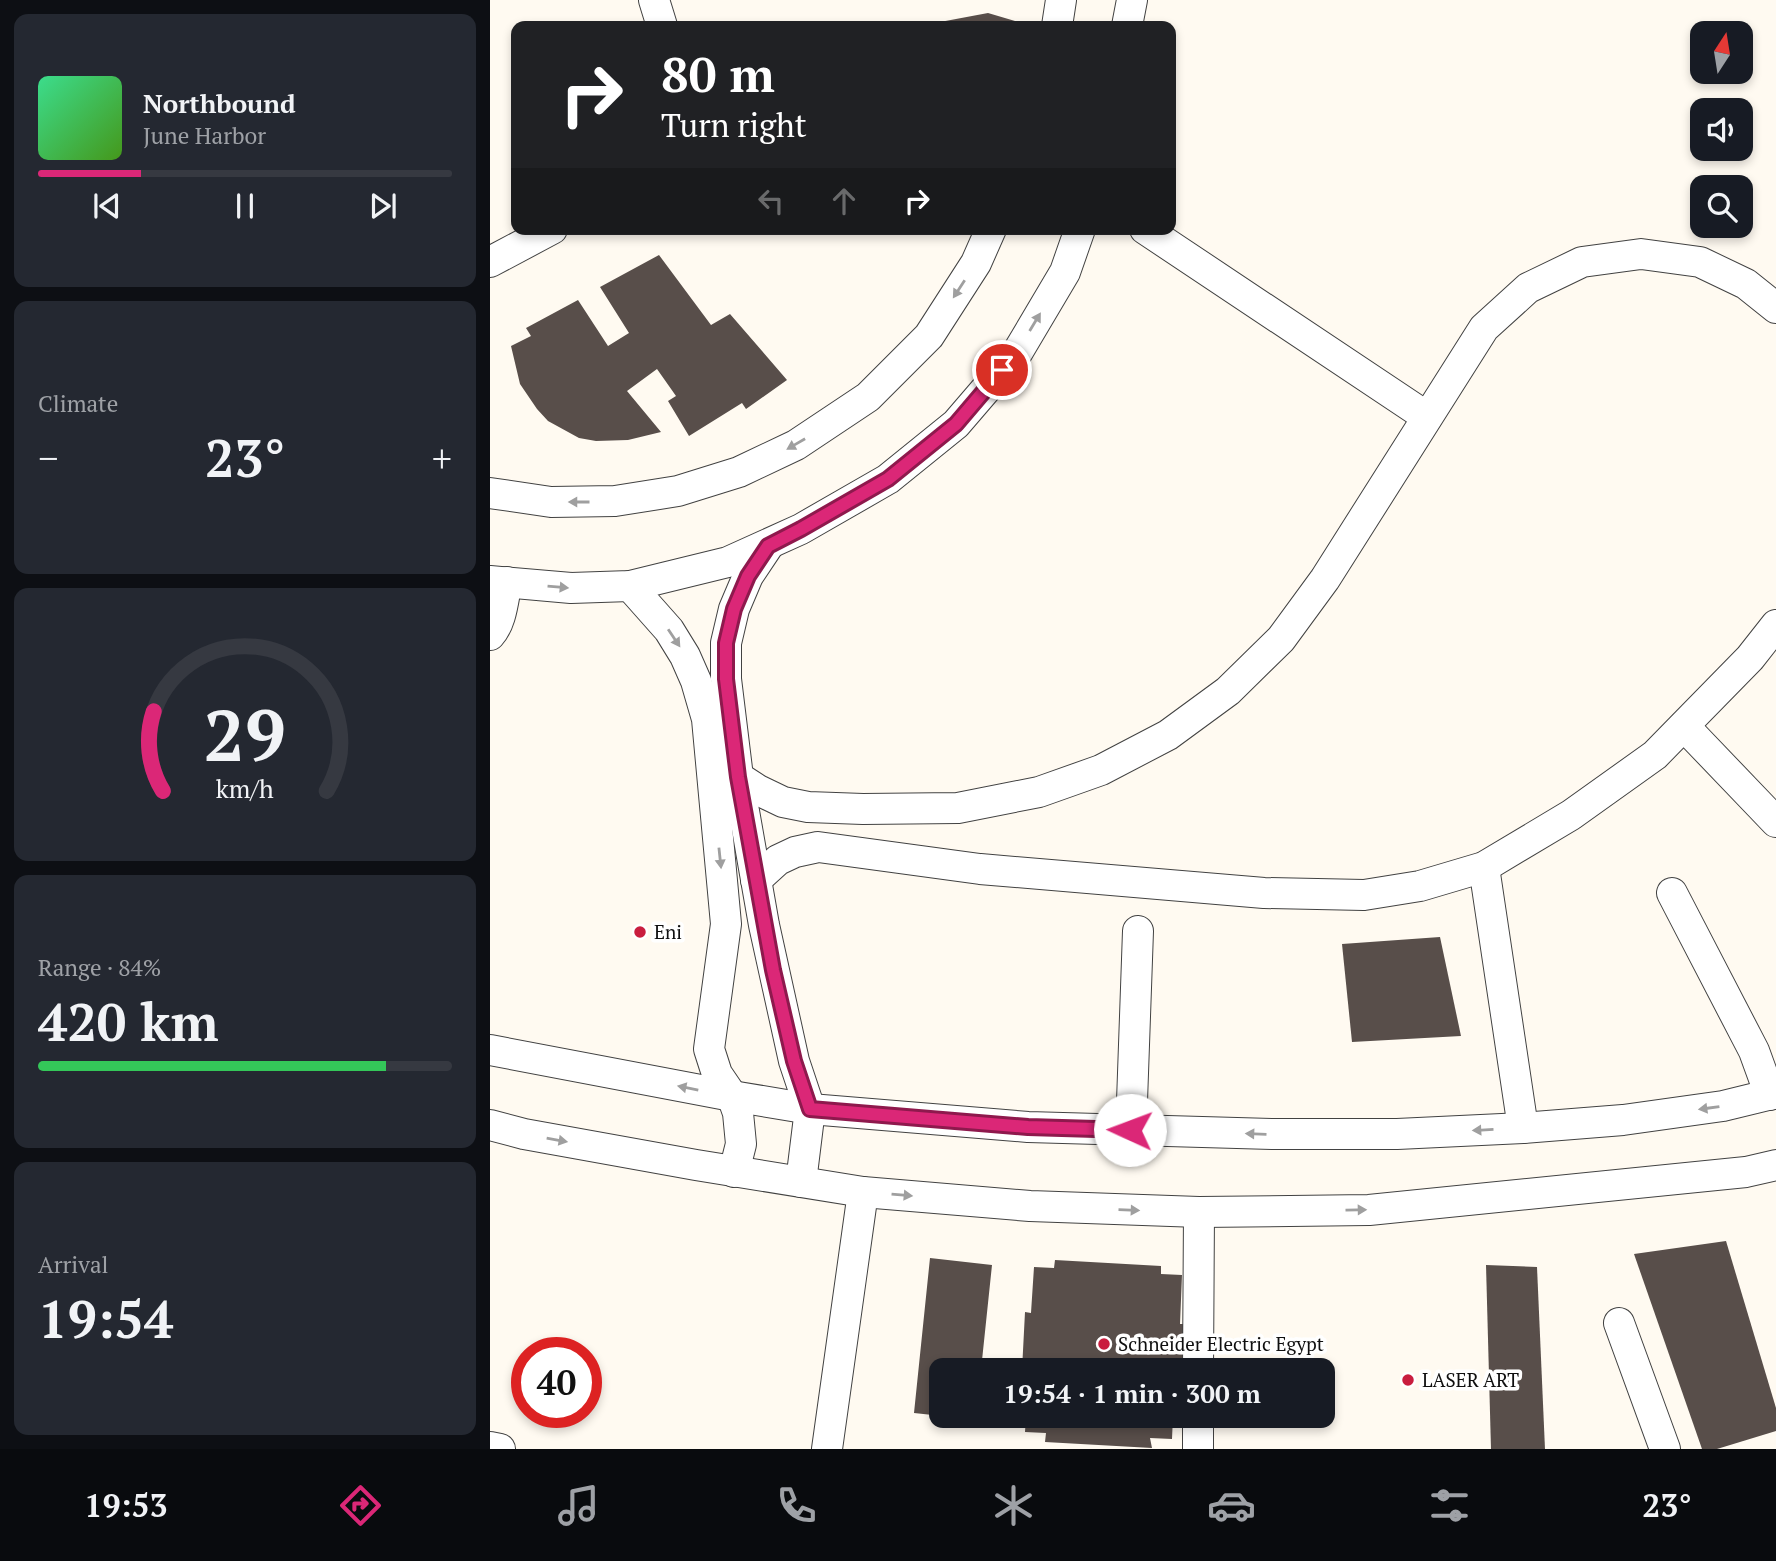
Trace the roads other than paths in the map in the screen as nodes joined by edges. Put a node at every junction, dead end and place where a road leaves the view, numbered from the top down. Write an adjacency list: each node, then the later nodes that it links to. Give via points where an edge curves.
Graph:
1 (654, 0): 4 (street)
2 (1061, 0): 5 (street)
3 (1132, 0): 6 (street)
4 (660, 21)
5 (1058, 21)
6 (1128, 21)
7 (541, 235): 11 (street)
8 (988, 235): 14 (street, one-way to 14, via 976,264 929,336 868,397 796,445 739,472 678,492 602,502 551,502)
9 (1078, 235): 15 (street, one-way to 9, via 888,479 956,424 1017,353 1065,272)
10 (1154, 235): 13 (street)
11 (490, 262)
12 (1776, 309): 13 (street, via 1746,284 1700,262 1641,254 1582,262 1528,288 1484,328)
13 (1427, 417): 21 (street, via 1325,579 1281,639 1228,691 1168,735 1101,770 1039,792 958,808 808,807 783,802)
14 (490, 493)
15 (768, 546): 17 (street, via 728,562); 21 (street, via 748,576 726,643)
16 (499, 581): 17 (street, one-way to 17, via 571,588); 19 (street, via 498,621)
17 (630, 586): 29 (street, one-way to 29, via 685,656 706,719 726,925 709,1049 717,1074)
18 (1776, 625): 20 (street, via 1751,658)
19 (490, 635)
20 (1684, 726): 22 (street); 23 (street, via 1655,755 1571,815)
21 (738, 777): 24 (street)
22 (1776, 822)
23 (1484, 867): 24 (street, via 1420,886 1364,895 1264,893 980,869 818,847 778,860); 32 (street)
24 (756, 880): 30 (street, via 794,1061)
25 (1672, 893): 28 (street)
26 (1138, 931): 33 (street)
27 (490, 1050): 29 (street, one-way to 27)
28 (1773, 1094): 32 (street, one-way to 32, via 1623,1120)
29 (732, 1096): 30 (street); 35 (street, via 741,1130)
30 (810, 1109): 33 (street, via 1028,1127); 36 (street)
31 (490, 1125): 35 (street, one-way to 35)
32 (1523, 1128): 33 (street, one-way to 33, via 1397,1134)
33 (1130, 1130)
34 (1776, 1165): 38 (street, one-way to 34, via 1369,1210 1746,1172)
35 (734, 1172): 36 (street)
36 (801, 1182): 37 (street)
37 (863, 1192): 38 (street, one-way to 38, via 1030,1206); 44 (street)
38 (1199, 1212): 40 (street)
39 (1619, 1323): 46 (street)
40 (1198, 1358)
41 (1198, 1428): 45 (street)
42 (490, 1447): 43 (street)
43 (500, 1449)
44 (827, 1449)
45 (1198, 1449)
46 (1665, 1449)

